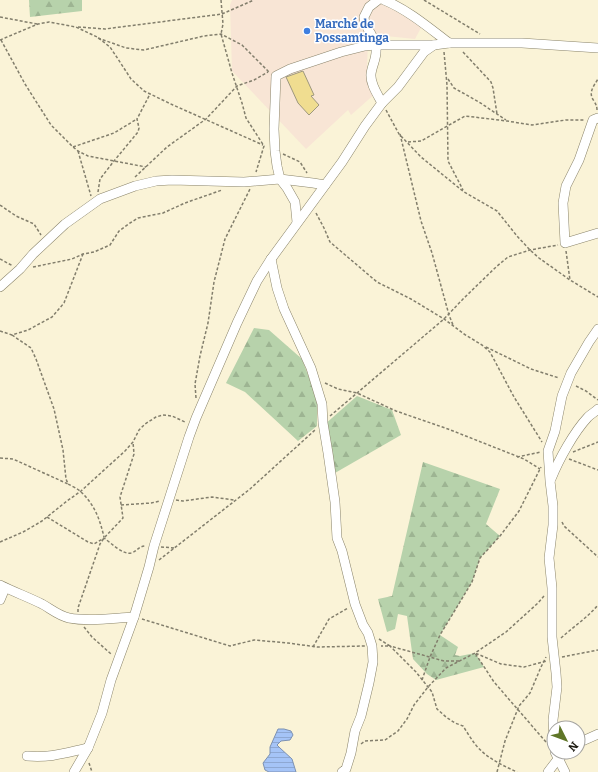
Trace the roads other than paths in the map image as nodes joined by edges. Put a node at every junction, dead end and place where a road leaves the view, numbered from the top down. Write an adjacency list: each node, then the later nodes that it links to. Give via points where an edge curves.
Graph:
1 (378, 0): 4 (street, via 364,17)
2 (384, 0): 3 (street, via 410,15)
3 (445, 44): 4 (street); 5 (street, via 522,43); 6 (street, via 424,52 398,87)
4 (375, 45): 6 (street, via 376,58 371,75); 8 (street, via 341,52 272,74 275,150)
5 (598, 48)
6 (382, 103): 9 (street)
7 (596, 119): 11 (street, via 566,186 563,203 565,243)
8 (280, 179): 9 (street); 10 (street, via 295,202); 13 (street, via 253,182 156,181 100,199 65,224)
9 (325, 185): 10 (street)
10 (297, 222): 12 (street)
11 (598, 233)
12 (271, 259): 19 (street, via 257,281 237,323 193,425); 28 (street, via 284,309 311,368 322,404 335,502 337,538 355,604 372,646 373,662 369,683 351,753 346,769)
13 (0, 287)
14 (598, 329): 16 (street, via 571,373 562,396 548,451)
15 (598, 409): 16 (street, via 589,416 574,436)
16 (550, 481): 20 (street, via 554,525 549,558 557,687)
17 (3, 586): 18 (street); 19 (street, via 68,618)
18 (0, 600)
19 (134, 617): 23 (street)
20 (553, 720)
21 (598, 734): 22 (street)
22 (586, 739)
23 (88, 748): 24 (street, via 56,756); 27 (street)
24 (27, 756)
25 (554, 760): 29 (street)
26 (559, 760): 30 (street)
27 (74, 772)
28 (342, 772)
29 (548, 772)
30 (565, 772)

